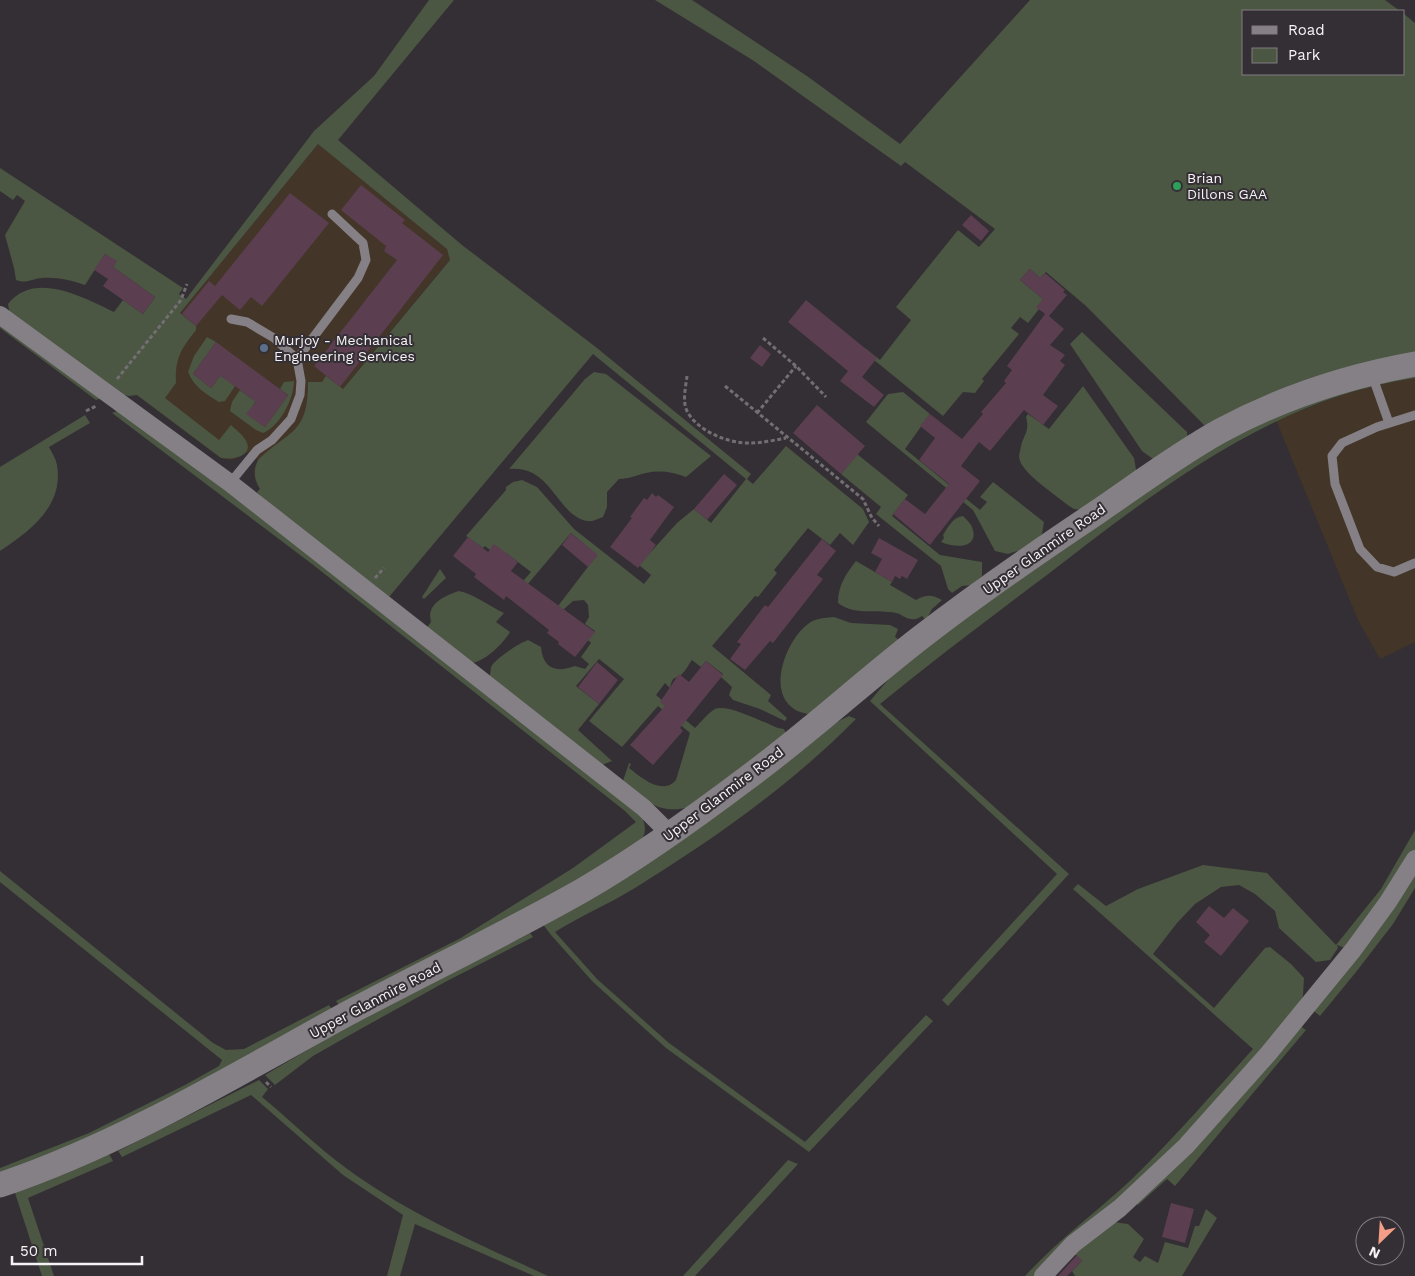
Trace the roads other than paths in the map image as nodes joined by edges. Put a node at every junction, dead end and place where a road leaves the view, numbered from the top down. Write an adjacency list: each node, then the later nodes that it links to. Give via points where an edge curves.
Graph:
1 (332, 214): 4 (lane, via 363,243 366,260 358,278)
2 (0, 315): 9 (street)
3 (231, 319): 4 (lane, via 247,322 274,338)
4 (297, 359): 9 (lane, via 300,394 291,419 272,440 257,450)
5 (1415, 364): 6 (main road, Upper Glanmire Road)
6 (1371, 373): 8 (lane); 11 (main road, Upper Glanmire Road, via 1313,391 1250,417 1152,474 950,615 749,777)
7 (1415, 415): 8 (lane)
8 (1389, 423): 10 (lane, via 1342,443 1332,456 1335,484 1360,549 1377,567 1394,572)
9 (230, 483): 11 (street, via 644,808)
10 (1415, 563)
11 (670, 834): 13 (main road, Upper Glanmire Road, via 571,896 342,1016 176,1108 86,1152)
12 (1415, 859): 14 (street, via 1353,950 1193,1139 1120,1208 1073,1244)
13 (0, 1185)
14 (1043, 1276)

